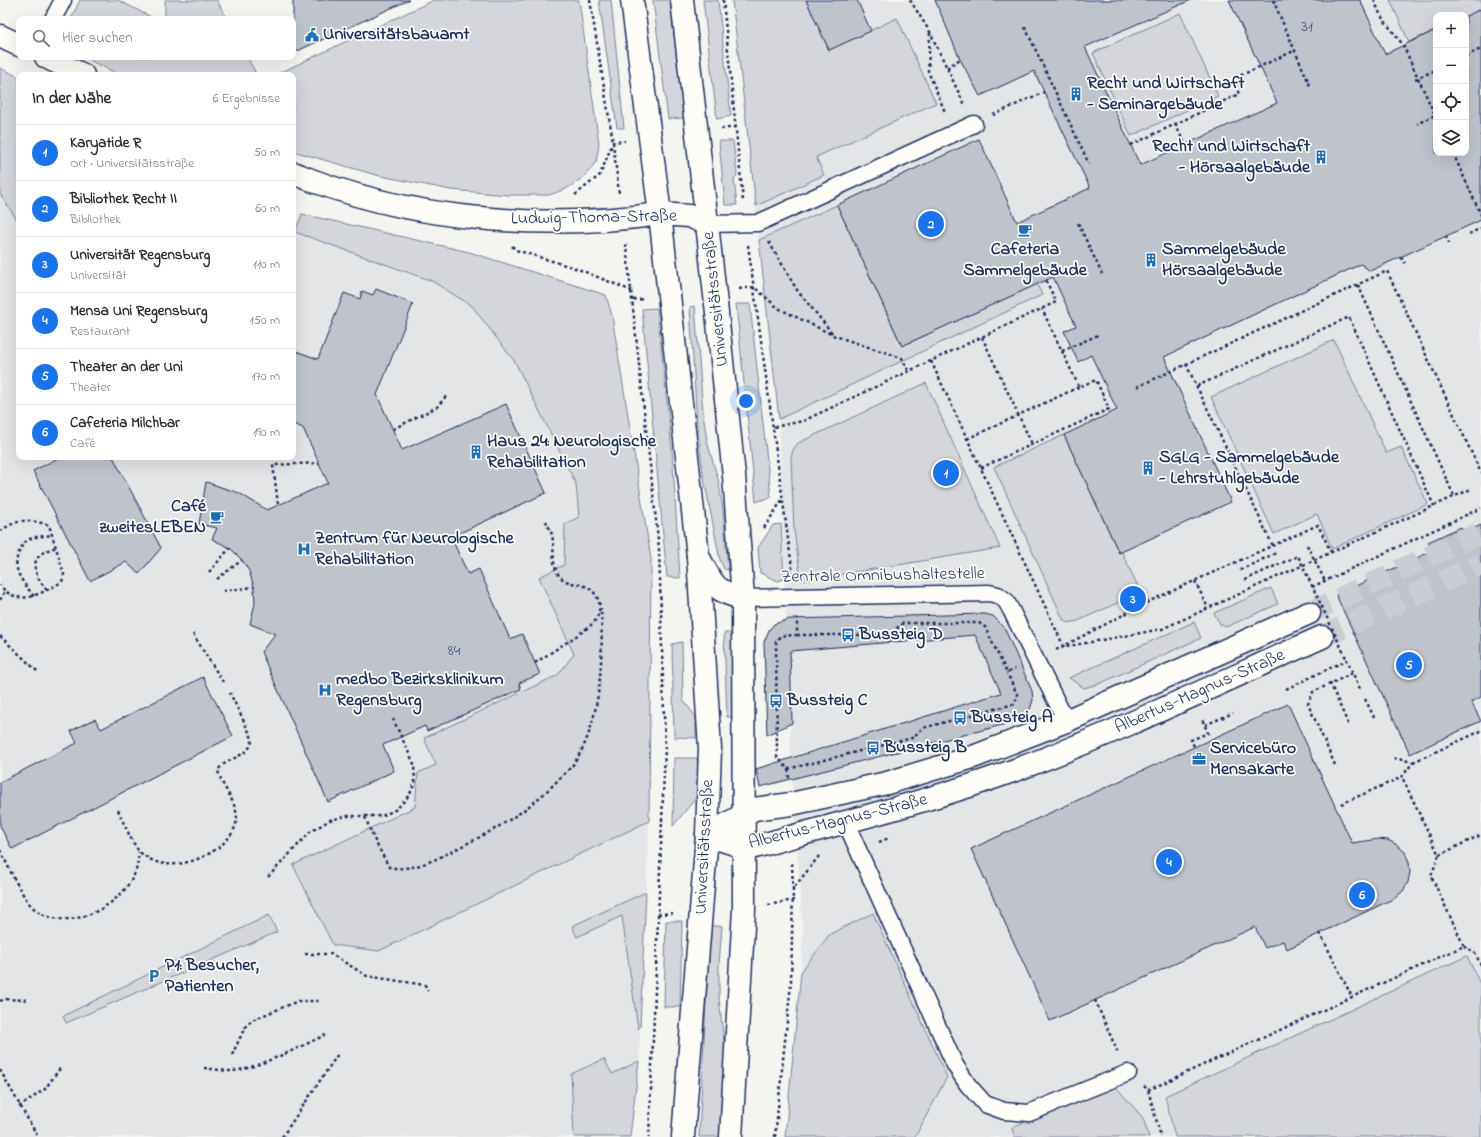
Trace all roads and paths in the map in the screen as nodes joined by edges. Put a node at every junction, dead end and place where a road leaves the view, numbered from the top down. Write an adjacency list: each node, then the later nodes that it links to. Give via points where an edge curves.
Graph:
1 (63, 0): 9 (lane)
2 (590, 0): 34 (path)
3 (632, 0): 33 (street, Universitätsstraße)
4 (682, 0): 31 (street, Universitätsstraße)
5 (723, 0): 30 (path)
6 (910, 0): 11 (path)
7 (1272, 0): 15 (path)
8 (1374, 0): 22 (path, via 1381,16 1403,45)
9 (55, 16)
10 (1025, 27): 38 (path)
11 (930, 32): 19 (path); 32 (path, via 928,71)
12 (0, 36): 13 (street)
13 (16, 44)
14 (1481, 49): 16 (path)
15 (1294, 51): 23 (path); 28 (path, via 1233,79 1239,94)
16 (1469, 55)
17 (960, 59): 19 (path)
18 (52, 60): 21 (street)
19 (947, 68): 27 (path)
20 (1433, 71): 22 (path)
21 (77, 72)
22 (1417, 79): 25 (path)
23 (1311, 88)
24 (1044, 92): 27 (path)
25 (1433, 110)
26 (1433, 117): 29 (path)
27 (974, 124): 32 (lane)
28 (1175, 124): 35 (path); 36 (path)
29 (1417, 124)
30 (735, 127): 31 (path); 46 (path)
31 (697, 132): 45 (street, Universitätsstraße)
32 (955, 133): 46 (lane)
33 (648, 138): 34 (path); 41 (street, Universitätsstraße)
34 (613, 142): 40 (path, via 600,175 578,194); 43 (path)
35 (1185, 144)
36 (1130, 145)
37 (1454, 156): 42 (path)
38 (1089, 164)
39 (296, 179): 44 (street, Ludwig-Thoma-Straße, via 403,206)
40 (571, 196)
41 (660, 214): 43 (street, Ludwig-Thoma-Straße); 45 (street, Ludwig-Thoma-Straße, via 689,216); 92 (street, Universitätsstraße)
42 (1481, 215)
43 (622, 219): 44 (street, Ludwig-Thoma-Straße); 58 (path)
44 (483, 220): 58 (path, via 516,250 578,269)
45 (708, 224): 46 (lane); 108 (street, Universitätsstraße, via 734,476)
46 (751, 224): 57 (path); 61 (path, via 797,290)
47 (1078, 224): 54 (path)
48 (1481, 228): 49 (path)
49 (1469, 234)
50 (1446, 236): 51 (path)
51 (1449, 243)
52 (1401, 257): 53 (path)
53 (1405, 263)
54 (1102, 274)
55 (1046, 280): 59 (path, via 1056,302)
56 (1358, 285): 65 (path); 78 (path, via 1387,271); 80 (path)
57 (754, 287): 61 (path, via 778,308); 72 (path)
58 (632, 291): 177 (path, via 659,548 666,748)
59 (1042, 309): 62 (path); 63 (path)
60 (1098, 334): 63 (path)
61 (835, 336): 66 (path, via 902,358)
62 (982, 337): 64 (path); 71 (path)
63 (1062, 351): 68 (path)
64 (931, 361): 66 (path); 74 (path)
65 (1186, 364): 67 (path); 69 (path)
66 (909, 372): 72 (path, via 804,421)
67 (1197, 386): 82 (path, via 1349,317); 90 (path, via 1273,546 1318,525)
68 (1079, 387): 71 (path); 75 (path, via 1096,380 1109,409)
69 (1137, 387)
70 (447, 395): 73 (path, via 437,407)
71 (1019, 415): 74 (path); 75 (path)
72 (774, 427): 107 (path)
73 (392, 429)
74 (967, 439): 77 (path)
75 (1032, 444): 77 (path)
76 (319, 463): 81 (path, via 273,465)
77 (981, 468): 111 (path, via 1064,647 1162,629)
78 (1481, 473)
79 (1471, 489): 80 (path)
80 (1454, 496): 82 (path)
81 (278, 504)
82 (1434, 506): 90 (path)
83 (1481, 508): 99 (path)
84 (546, 521): 110 (path, via 552,535 554,564 562,580 589,588 598,596)
85 (0, 530): 86 (path, via 15,521 34,521 49,524)
86 (53, 536): 88 (path); 106 (path, via 27,540 16,558 16,570)
87 (1307, 545): 99 (path, bridge)
88 (57, 547): 103 (path, via 64,578 62,582); 103 (path, via 45,550 35,561 38,580)
89 (230, 548): 95 (path)
90 (1331, 552): 111 (path)
91 (1276, 553): 94 (path)
92 (698, 556): 108 (street, Universitätsstraße, via 714,585 726,595); 148 (street, Universitätsstraße, via 710,750)
93 (242, 560): 96 (path)
94 (1240, 570)
95 (209, 572)
96 (217, 579)
97 (1245, 580): 102 (path, bridge, via 1298,556)
98 (1195, 581): 111 (path)
99 (1325, 581): 102 (path)
100 (0, 585): 105 (path)
101 (254, 587): 104 (path)
102 (1312, 587): 116 (path, bridge)
103 (47, 590): 106 (path)
104 (223, 591)
105 (5, 592): 106 (path, via 17,598); 109 (path)
106 (34, 596)
107 (796, 597): 108 (lane, Zentrale Omnibushaltestelle); 131 (lane, Zentrale Omnibushaltestelle, via 989,593 998,596 1006,601 1011,610); 140 (path, via 797,635 780,636 776,642 777,757)
108 (743, 598): 145 (street, Universitätsstraße)
109 (0, 600)
110 (601, 608): 117 (path, via 595,623); 146 (path, via 602,642 596,704 590,732 574,762 542,797 497,829 437,858 402,868 389,867)
111 (1208, 608)
112 (1308, 613): 131 (street, Albertus-Magnus-Straße)
113 (193, 634): 121 (path)
114 (0, 636): 118 (path)
115 (1322, 637): 135 (street, Albertus-Magnus-Straße)
116 (1347, 660): 120 (path); 123 (path)
117 (534, 663)
118 (38, 672)
119 (1007, 673): 140 (path, via 1018,696 1014,704 923,728 912,738)
120 (1353, 673): 122 (path); 124 (path)
121 (223, 682)
122 (1330, 683): 133 (path); 139 (path, via 1313,692 1308,704)
123 (1286, 689)
124 (1360, 689)
125 (230, 693): 152 (path, via 253,744 249,750 221,765 218,770 236,810 236,823 230,836 218,848 184,862 166,864 152,861)
126 (1365, 699): 129 (path)
127 (1199, 712): 132 (path)
128 (1233, 713): 132 (path)
129 (1374, 717)
130 (393, 719): 146 (path, via 414,764 415,782 410,794 397,809 382,816)
131 (1066, 721): 135 (street); 142 (street, Albertus-Magnus-Straße, via 974,757 932,770 887,783)
132 (1205, 725): 136 (path, via 1208,732 1191,740)
133 (1349, 726)
134 (1481, 731): 138 (path)
135 (1078, 746): 147 (street, Albertus-Magnus-Straße, via 955,791)
136 (1194, 746)
137 (1393, 758): 138 (path)
138 (1413, 762): 141 (path)
139 (1335, 765)
140 (788, 769): 142 (path)
141 (1402, 777): 143 (path); 154 (path)
142 (791, 804): 145 (street, Albertus-Magnus-Straße, via 754,809)
143 (1341, 804)
144 (118, 810): 152 (path)
145 (743, 814): 148 (street, Albertus-Magnus-Straße); 150 (street, Universitätsstraße)
146 (365, 817): 155 (path, via 347,816 330,820 310,832)
147 (846, 823): 150 (street, Albertus-Magnus-Straße, via 755,847); 172 (lane, via 955,1064 968,1085 985,1104 1004,1111 1029,1113)
148 (707, 835): 150 (street, Albertus-Magnus-Straße); 178 (street, Universitätsstraße)
149 (1481, 835): 154 (path)
150 (744, 847): 179 (street, Universitätsstraße, via 744,909)
151 (0, 850): 152 (path, via 29,904 36,911 53,918 74,920 96,913 113,901 126,887 136,870)
152 (139, 852)
153 (822, 853): 180 (path, via 793,889 791,983)
154 (1439, 855): 157 (path, via 1431,876)
155 (268, 877)
156 (1320, 934): 161 (path)
157 (1464, 946): 159 (path, via 1475,953); 161 (path)
158 (305, 954): 160 (path, via 331,954 367,976 425,985)
159 (1481, 965)
160 (428, 991)
161 (1352, 997): 173 (path)
162 (28, 1000): 164 (path)
163 (1094, 1000): 172 (path)
164 (0, 1001)
165 (319, 1001): 168 (path, via 298,1001 252,1020 245,1027)
166 (325, 1034): 170 (path, via 248,1068 232,1071)
167 (338, 1054): 176 (path)
168 (232, 1055)
169 (60, 1067): 174 (path, via 44,1089)
170 (204, 1068)
171 (0, 1070): 174 (path)
172 (1128, 1073): 173 (path)
173 (1148, 1090): 181 (path)
174 (19, 1107): 175 (path)
175 (38, 1137)
176 (282, 1137)
177 (649, 1137)
178 (683, 1137)
179 (731, 1137)
180 (775, 1137)
181 (1161, 1137)

